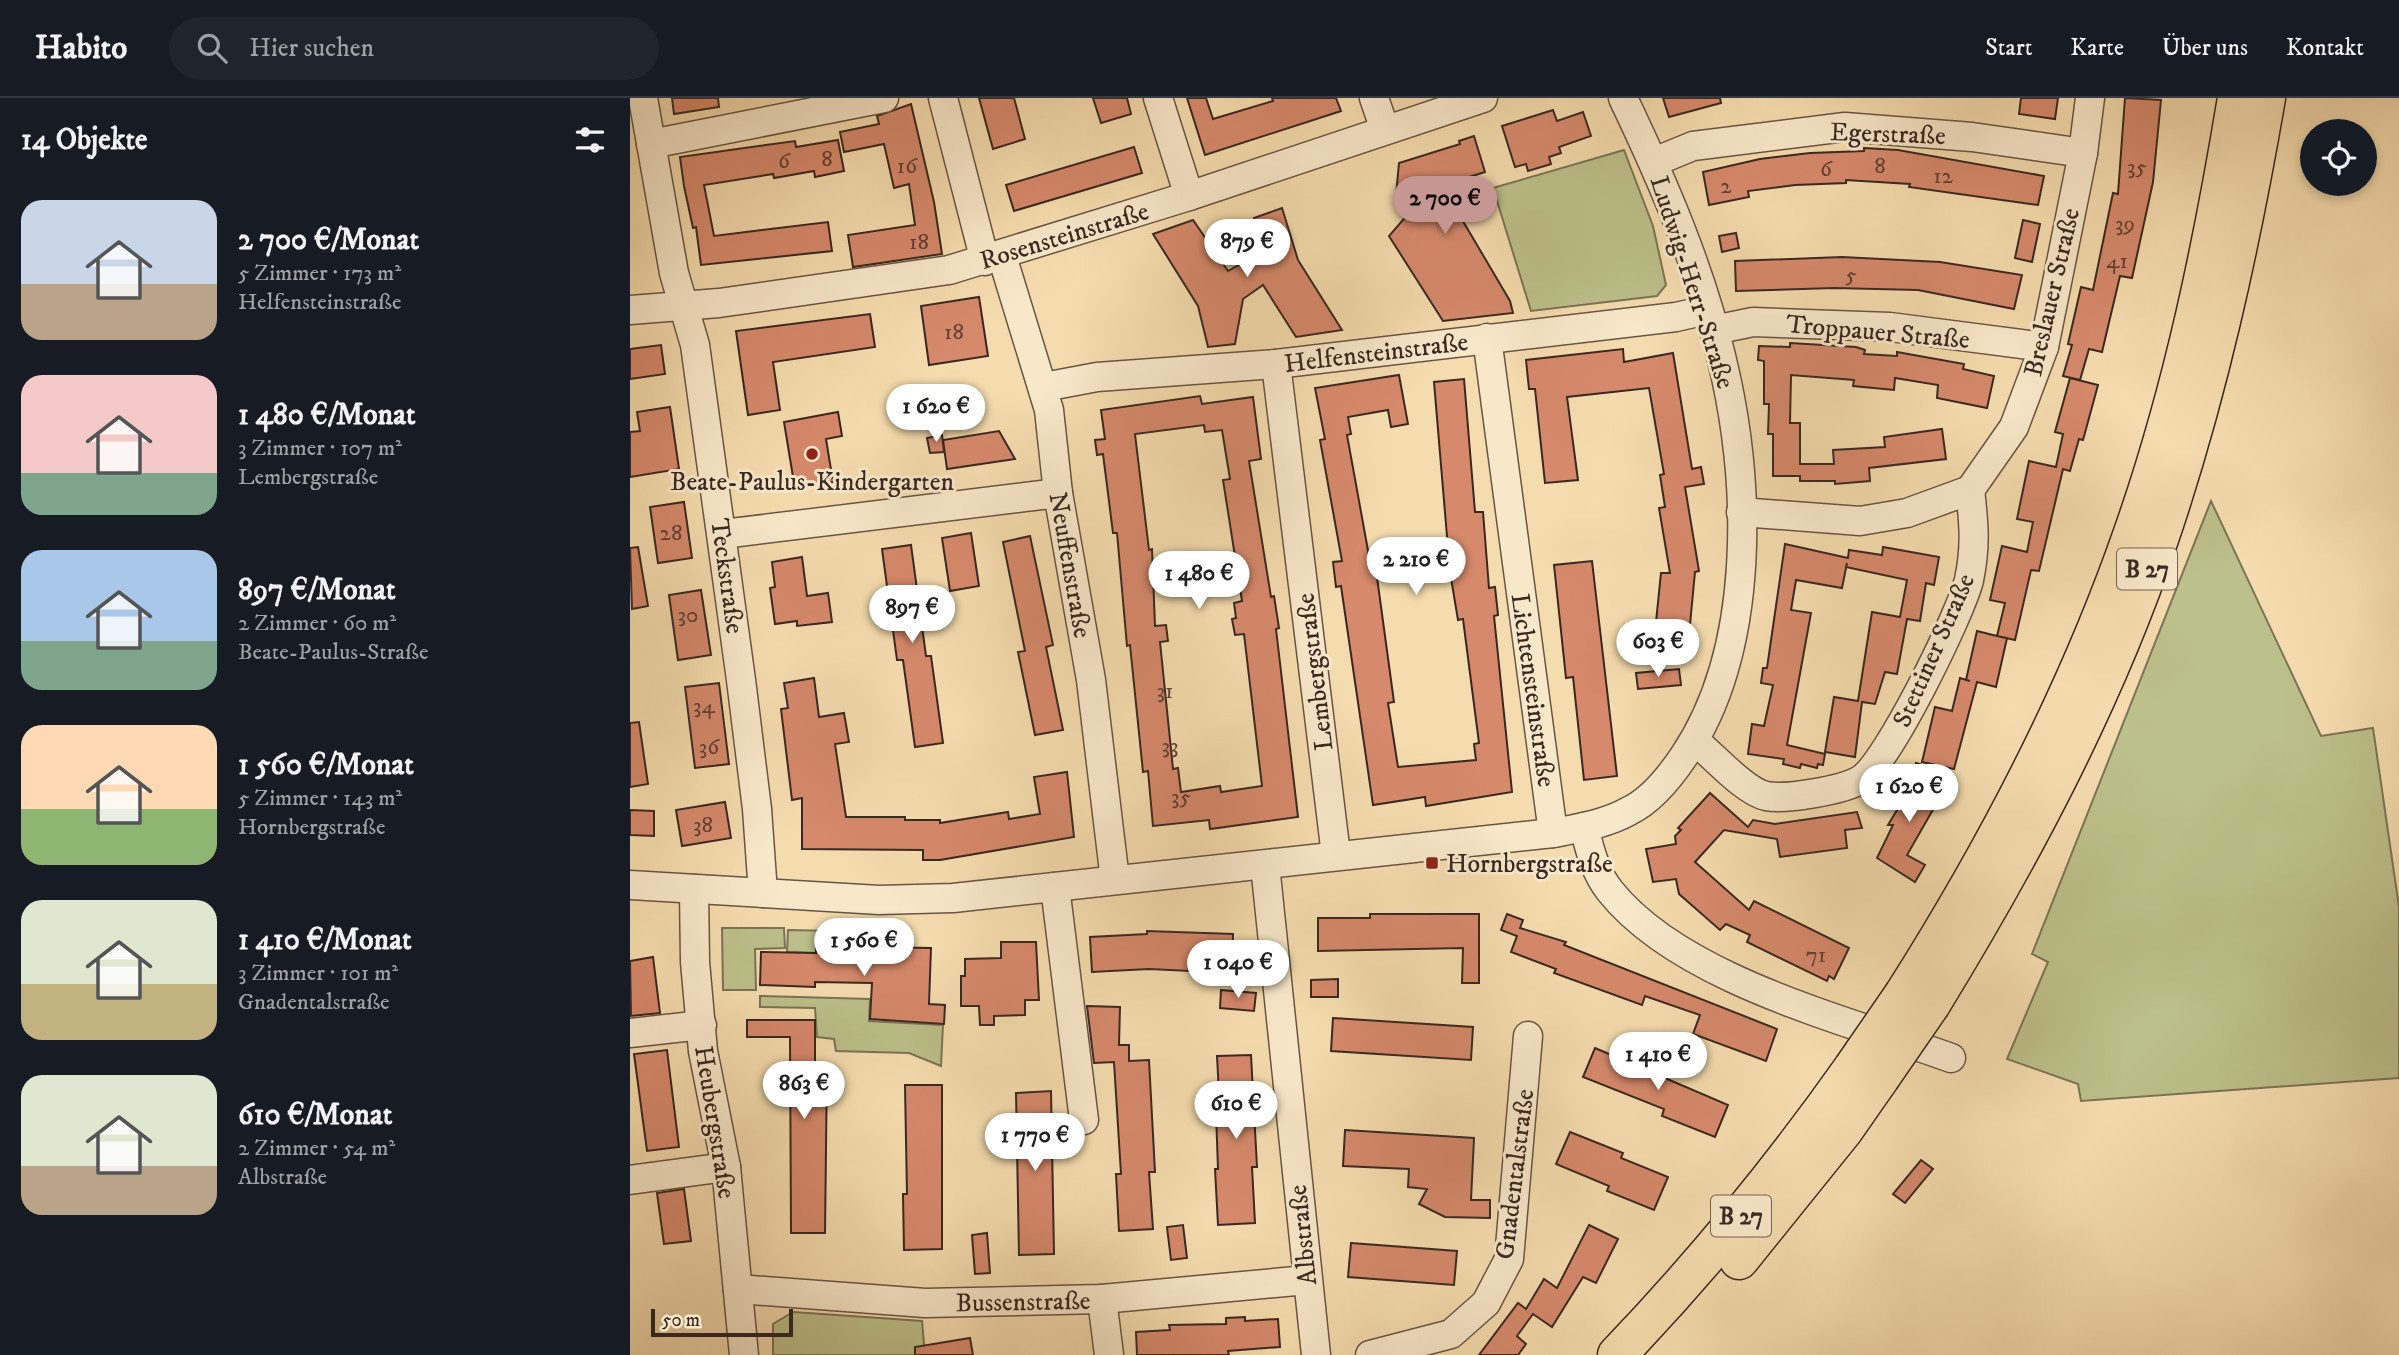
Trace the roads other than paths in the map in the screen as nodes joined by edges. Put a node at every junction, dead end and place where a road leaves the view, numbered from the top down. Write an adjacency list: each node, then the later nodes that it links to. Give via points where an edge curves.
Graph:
1 (643, 98): 12 (street, Teckstraße)
2 (884, 98): 12 (street)
3 (943, 98): 16 (street, Neuffenstraße)
4 (1158, 98): 15 (street)
5 (1374, 98): 11 (street)
6 (1483, 98): 11 (street, Rosensteinstraße)
7 (1623, 98): 14 (street, Ludwig-Herr-Straße)
8 (2090, 98): 13 (street, Breslauer Straße)
9 (2237, 98): 38 (highway, B 27, via 2215,237 2178,384 2134,530 2078,669 1952,917)
10 (2266, 98): 38 (highway, B 27, via 2239,250 2203,396 2159,541 2102,684 2036,821 1978,928)
11 (1385, 130): 15 (street, Rosensteinstraße)
12 (651, 144): 17 (street, Teckstraße)
13 (2083, 153): 14 (street, Egerstraße, via 1972,137 1845,127 1693,146); 21 (street, Breslauer Straße)
14 (1654, 162): 19 (street, Ludwig-Herr-Straße)
15 (1189, 196): 16 (street, Rosensteinstraße)
16 (993, 258): 17 (street, Rosensteinstraße, via 949,271); 23 (street, Neuffenstraße)
17 (684, 305): 18 (street, Rosensteinstraße); 27 (street, Teckstraße, via 695,345)
18 (630, 310)
19 (1710, 320): 20 (street, Helfensteinstraße, via 1676,317); 21 (street, Troppauer Straße, via 1890,327); 26 (street, Ludwig-Herr-Straße, via 1730,396)
20 (1487, 338): 22 (street, Helfensteinstraße); 30 (street, Lichtensteinstraße)
21 (2043, 347): 24 (street, Breslauer Straße, via 2014,427)
22 (1276, 364): 23 (street, Helfensteinstraße, via 1097,377); 31 (street, Lembergstraße)
23 (1044, 387): 25 (street, Neuffenstraße)
24 (1970, 490): 26 (street, via 1906,513 1860,521); 28 (street, Stettiner Straße, via 1976,538 1968,583 1912,708 1868,773 1842,786 1766,796)
25 (1058, 493): 27 (street); 33 (street, Neuffenstraße, via 1091,680)
26 (1741, 512): 28 (street, Ludwig-Herr-Straße, via 1737,598 1726,657)
27 (723, 534): 37 (street, Teckstraße, via 756,797)
28 (1695, 741): 29 (street, Ludwig-Herr-Straße, via 1648,799 1630,811)
29 (1584, 827): 30 (street); 42 (street, via 1597,870 1610,891 1636,917 1715,969)
30 (1553, 833): 31 (street)
31 (1336, 855): 32 (street)
32 (1265, 865): 33 (street); 47 (street, Albstraße)
33 (1115, 880): 35 (street)
34 (630, 885): 36 (street)
35 (1055, 887): 37 (street, via 913,900); 44 (street)
36 (694, 889): 37 (street); 39 (street, Heubergstraße)
37 (762, 893)
38 (1918, 999): 43 (highway, B 27, bridge)
39 (702, 1026): 40 (street); 45 (street, Heubergstraße)
40 (630, 1033)
41 (1528, 1036): 53 (street, Gnadentalstraße, via 1509,1259 1486,1303 1451,1334)
42 (1951, 1058)
43 (1867, 1073): 54 (highway, B 27); 55 (highway, B 27, via 1777,1216)
44 (1084, 1120)
45 (726, 1167): 46 (street); 48 (street, Heubergstraße)
46 (630, 1180)
47 (1307, 1280): 49 (street, Bussenstraße); 52 (street, Albstraße)
48 (738, 1289): 49 (street, Bussenstraße, via 925,1303); 50 (street, Heubergstraße)
49 (1102, 1299): 51 (street)
50 (744, 1355)
51 (1109, 1355)
52 (1316, 1355)
53 (1370, 1355)
54 (1617, 1355)
55 (1654, 1355)

